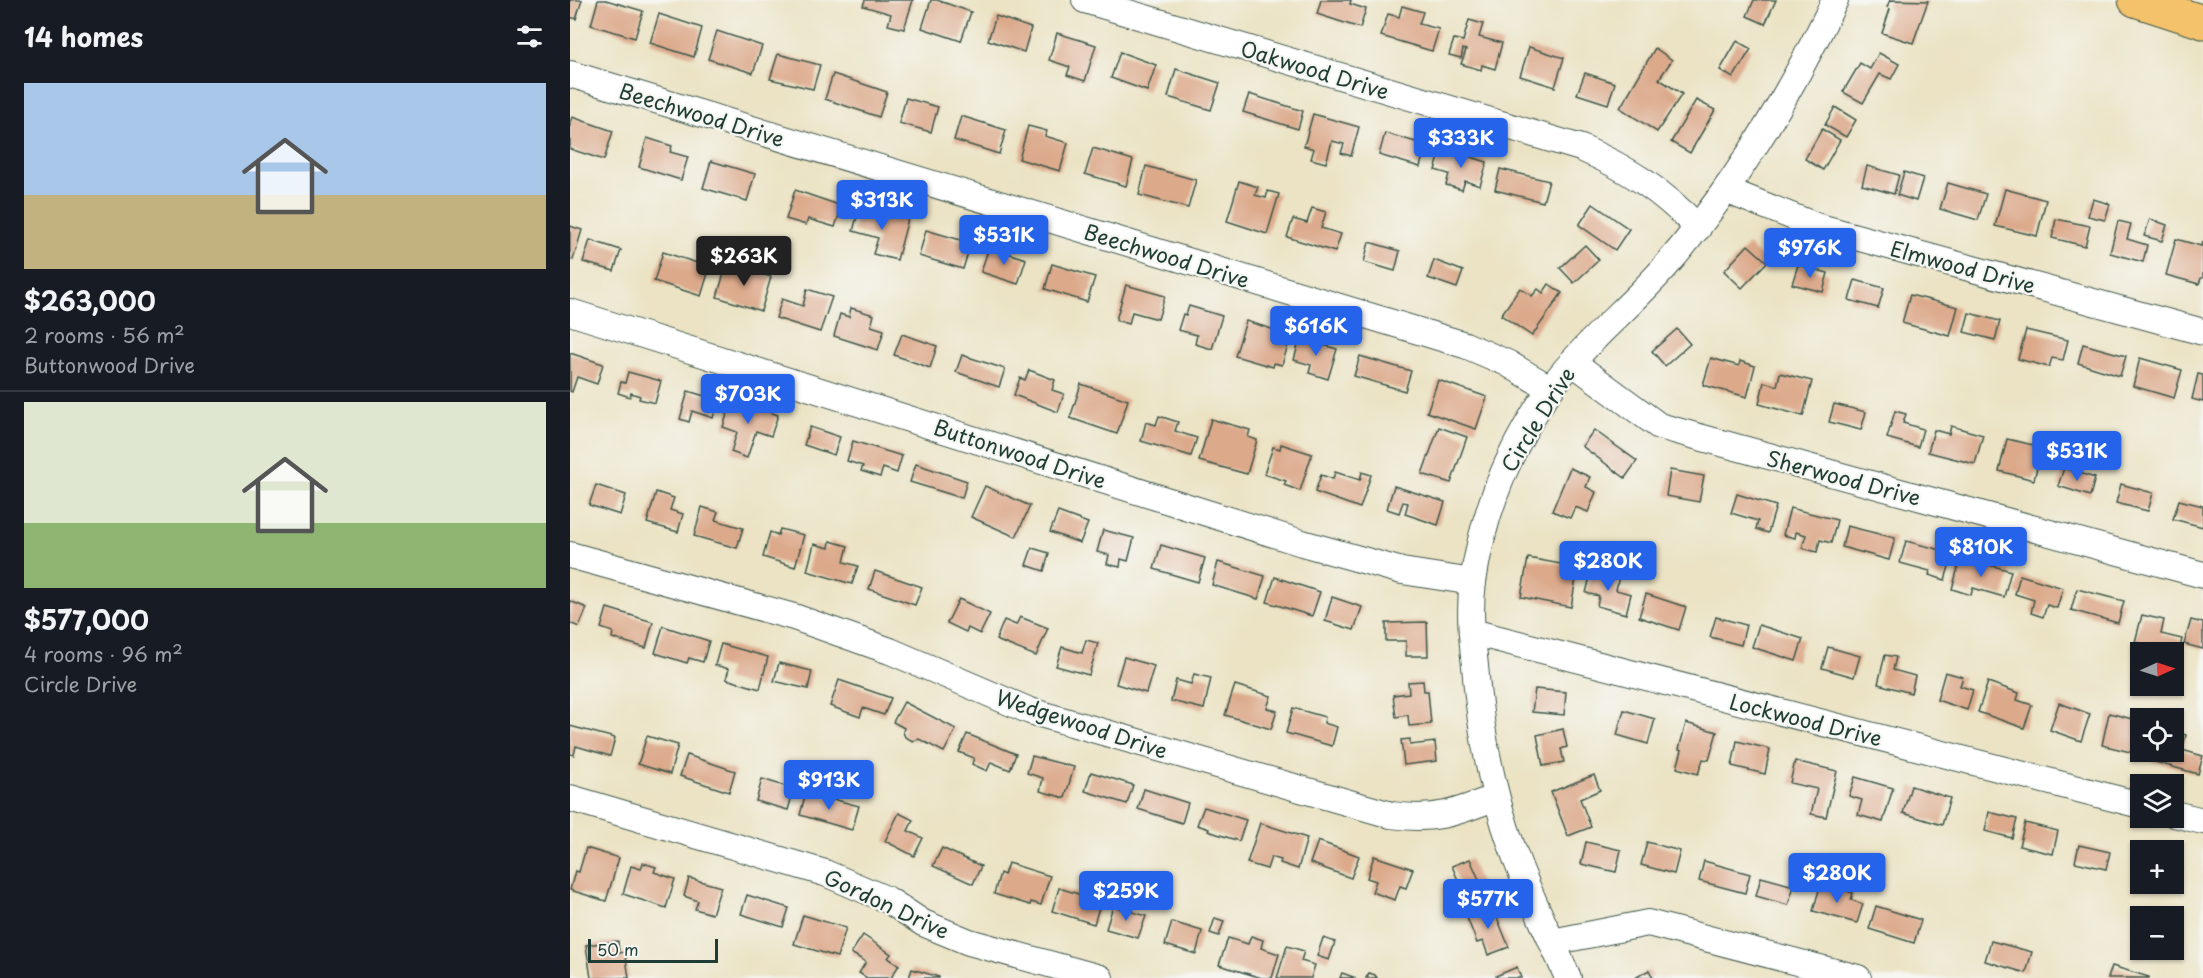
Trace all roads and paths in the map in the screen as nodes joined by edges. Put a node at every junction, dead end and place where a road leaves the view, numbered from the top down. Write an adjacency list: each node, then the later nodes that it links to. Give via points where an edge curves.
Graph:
1 (1085, 0): 7 (street, Oakwood Drive, via 1581,148 1649,184)
2 (1835, 0): 6 (street, Circle Drive, via 1797,76)
3 (2135, 0): 4 (highway)
4 (2203, 22)
5 (570, 74): 11 (street, Beechwood Drive, via 1465,345 1507,363)
6 (1726, 190): 7 (street, Circle Drive); 9 (street, Elmwood Drive, via 1816,226)
7 (1698, 228): 10 (street, Circle Drive)
8 (570, 312): 14 (street, Buttonwood Drive, via 1302,543 1402,571)
9 (2203, 332)
10 (1572, 362): 11 (street, Circle Drive); 13 (street, Sherwood Drive, via 1659,426)
11 (1551, 389): 14 (street, Circle Drive, via 1497,486 1485,521)
12 (570, 555): 16 (street, Wedgewood Drive, via 794,617 890,651 1030,711 1391,815 1437,817)
13 (2203, 575)
14 (1473, 582): 15 (street, Circle Drive)
15 (1472, 632): 16 (street, Circle Drive, via 1484,749); 18 (street, Lockwood Drive)
16 (1496, 797): 21 (street, Circle Drive, via 1513,852)
17 (570, 798): 22 (street, Gordon Drive, via 825,873 969,942)
18 (2130, 802)
19 (2184, 816): 20 (street)
20 (2203, 821)
21 (1552, 942): 23 (street, Circle Drive); 24 (street, via 1648,923)
22 (1100, 978)
23 (1568, 978)
24 (1858, 978)

